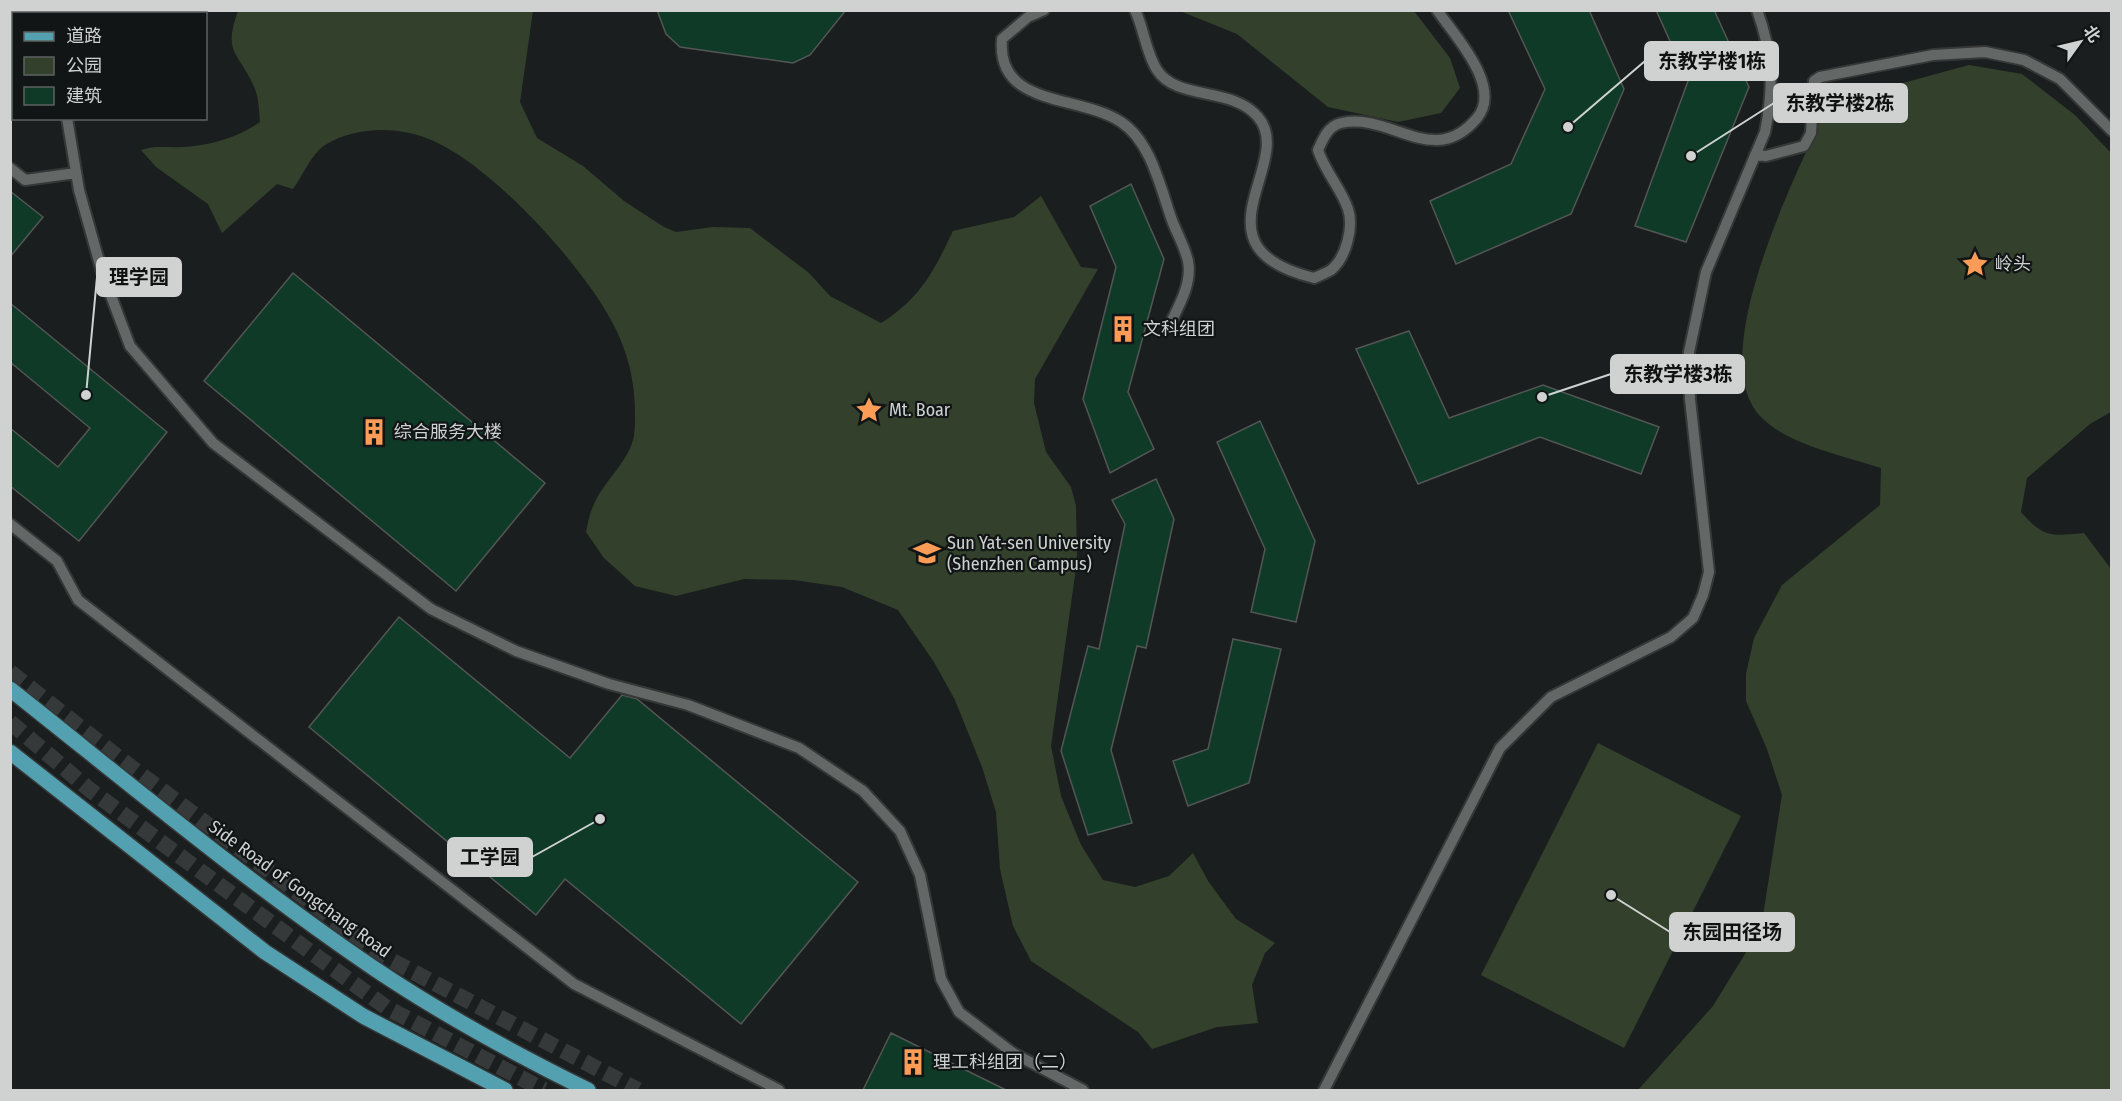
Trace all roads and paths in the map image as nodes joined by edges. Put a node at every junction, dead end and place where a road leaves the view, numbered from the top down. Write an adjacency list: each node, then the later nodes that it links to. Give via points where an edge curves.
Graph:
1 (1044, 10): 5 (lane)
2 (1135, 10): 3 (lane, via 1151,57 1166,81 1234,100 1260,119 1266,154 1253,196 1251,223 1257,245 1264,256 1284,271 1314,278 1332,269 1349,235 1348,208 1318,150 1325,134 1338,123 1354,121 1441,142 1466,130 1485,103 1480,75)
3 (1437, 10)
4 (1757, 10): 8 (lane, via 1772,60 1769,112)
5 (1024, 14): 11 (lane, via 1002,39 1000,57 1008,74 1022,87 1122,122 1147,154 1189,263 1185,294)
6 (67, 120): 10 (lane)
7 (2112, 131): 8 (lane, via 2060,79 2024,60 1984,52 1933,55 1821,76 1814,81 1811,133 1804,146)
8 (1755, 155): 19 (lane, via 1706,272 1689,352 1690,399 1709,572 1693,618 1671,637 1551,697 1500,748)
9 (10, 168): 10 (lane, via 25,180)
10 (76, 173): 18 (lane, via 102,272 130,346 213,442 430,609 516,651 609,684 688,705 799,748 863,791 900,831 920,874 941,979 959,1012 1013,1053)
11 (1173, 318)
12 (10, 524): 17 (lane, via 57,561 78,600 574,984)
13 (10, 689): 16 (main road, Side Road of Gongchang Road, via 236,868 375,969)
14 (10, 752): 15 (main road, via 265,952 363,1016)
15 (505, 1090)
16 (588, 1090)
17 (779, 1090)
18 (1083, 1090)
19 (1324, 1090)

